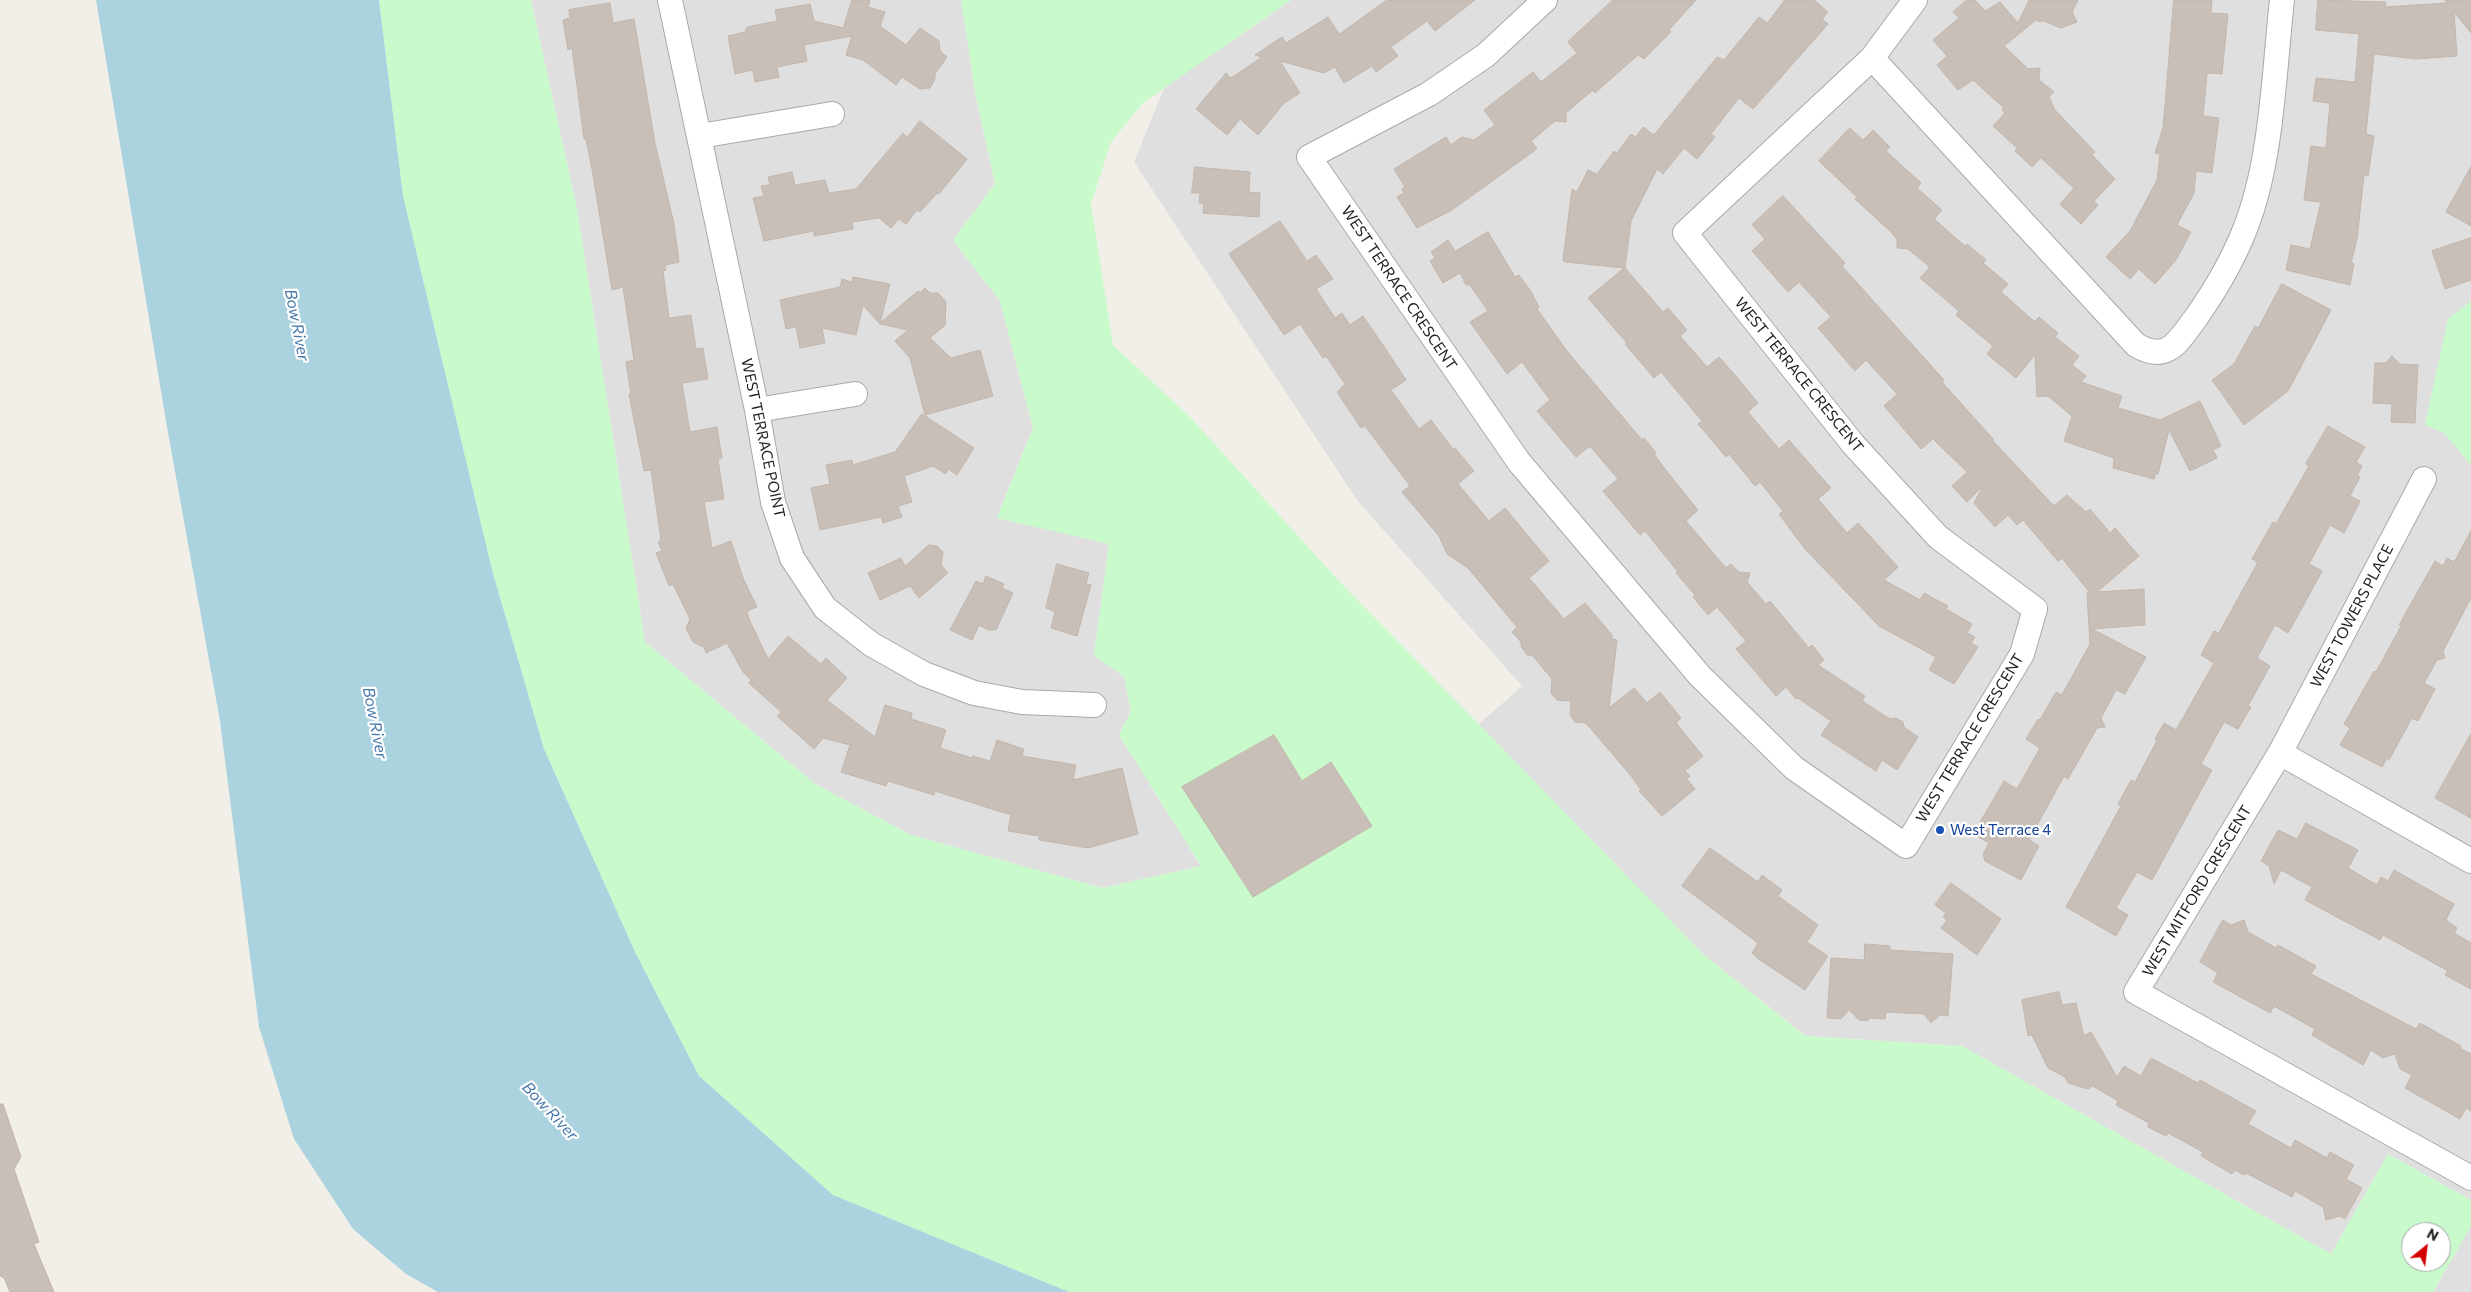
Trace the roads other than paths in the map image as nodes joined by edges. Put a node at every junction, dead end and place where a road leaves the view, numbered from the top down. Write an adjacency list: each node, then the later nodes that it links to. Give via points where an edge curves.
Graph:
1 (670, 0): 7 (street, WEST TERRACE POINT)
2 (1545, 0): 5 (street, WEST TERRACE CRESCENT, via 1486,55 1429,94 1310,157 1519,462 1700,676 1794,768 1906,846 2022,654 2035,609 1938,537 1853,444 1686,233)
3 (1915, 0): 5 (street)
4 (2282, 0): 5 (street, via 2267,138 2256,195 2245,229 2197,316 2174,346 2162,352 2149,353 2136,345)
5 (1872, 58)
6 (832, 114): 7 (street)
7 (700, 136): 9 (street, WEST TERRACE POINT)
8 (855, 394): 9 (street)
9 (757, 410): 11 (street, WEST TERRACE POINT, via 773,502 792,558 825,608 871,644 924,674 974,693 1022,702)
10 (2424, 479): 12 (street, WEST TOWERS PLACE)
11 (1094, 705)
12 (2280, 753): 13 (street); 14 (street, WEST MITFORD CRESCENT, via 2136,992)
13 (2471, 861)
14 (2471, 1178)

